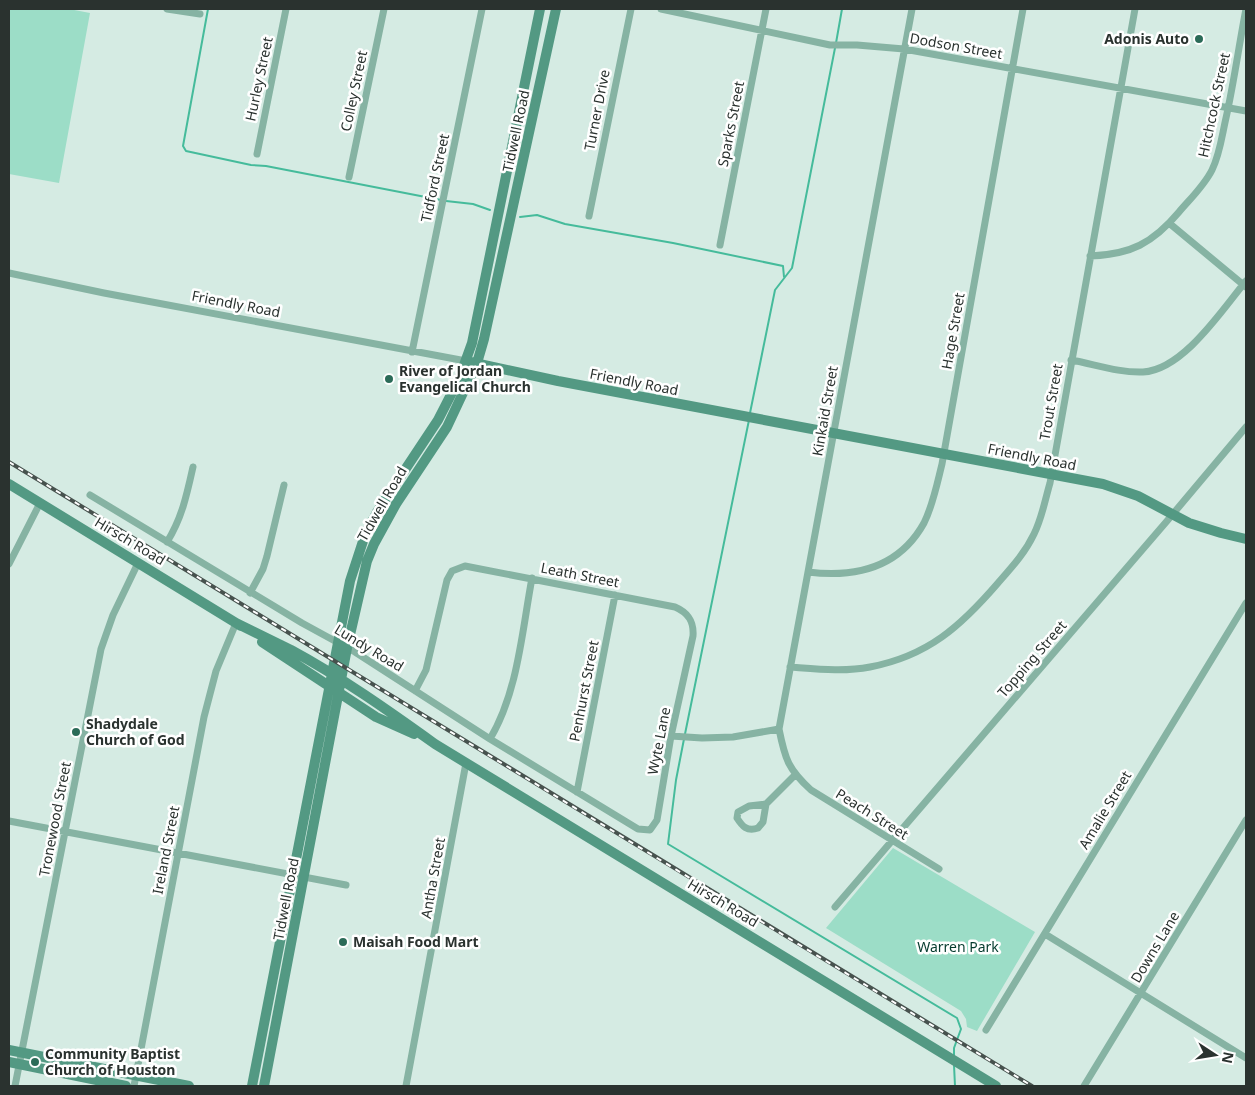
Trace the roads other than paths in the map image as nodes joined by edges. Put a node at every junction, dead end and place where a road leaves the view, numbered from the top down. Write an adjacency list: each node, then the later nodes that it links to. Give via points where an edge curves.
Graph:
1 (167, 9): 14 (street)
2 (286, 9): 23 (street, Hurley Street)
3 (384, 9): 24 (street, Colley Street)
4 (482, 9): 32 (street, Tidford Street)
5 (540, 9): 18 (main road, Tidwell Road)
6 (556, 9): 19 (main road, Tidwell Road)
7 (631, 9): 25 (street, Turner Drive)
8 (661, 9): 15 (street, Dodson Street)
9 (766, 9): 15 (street, Sparks Street)
10 (912, 9): 16 (street, Kinkaid Street)
11 (1023, 9): 17 (street, Hage Street)
12 (1135, 9): 20 (street, Trout Street)
13 (1246, 9): 21 (street, Hitchcock Street)
14 (200, 14)
15 (762, 30): 16 (street, Dodson Street, via 823,43); 27 (street, Sparks Street)
16 (904, 49): 17 (street, Dodson Street); 37 (street, Kinkaid Street)
17 (1012, 68): 20 (street, Dodson Street); 38 (street, Hage Street)
18 (524, 80): 19 (main road); 29 (main road, Tidwell Road)
19 (541, 83): 29 (main road, Tidwell Road)
20 (1121, 88): 21 (street, Dodson Street); 28 (street, Trout Street)
21 (1228, 108): 22 (street, Dodson Street); 26 (street, Hitchcock Street, via 1212,170)
22 (1246, 111)
23 (257, 154)
24 (349, 178)
25 (589, 216)
26 (1169, 224): 28 (street, Hitchcock Street, via 1149,241 1128,251); 31 (street)
27 (720, 245)
28 (1090, 256): 33 (street, Trout Street)
29 (496, 261): 34 (main road, Tidwell Road); 35 (main road, Tidwell Road)
30 (9, 273): 32 (street, Friendly Road)
31 (1245, 284): 33 (street, via 1197,340 1167,366 1131,371)
32 (412, 352): 34 (street, Friendly Road)
33 (1071, 360): 41 (street, Trout Street)
34 (466, 361): 35 (main road, Friendly Road); 39 (main road, Tidwell Road)
35 (477, 363): 37 (main road, Friendly Road); 39 (main road, Tidwell Road, via 447,427)
36 (1246, 427): 46 (street, Topping Street)
37 (833, 434): 38 (main road, Friendly Road); 53 (street, Kinkaid Street)
38 (944, 455): 41 (main road, Friendly Road); 53 (street, Hage Street, via 929,512 906,546 883,563 857,572)
39 (421, 456): 47 (main road, Tidwell Road, via 378,512); 50 (main road, Tidwell Road)
40 (193, 467): 49 (street, via 184,506)
41 (1051, 475): 46 (main road, Friendly Road, via 1125,490); 62 (street, Trout Street, via 1036,532 1021,557 973,612 943,637 899,660 869,668 837,670)
42 (9, 484): 45 (main road, Hirsch Road)
43 (284, 484): 55 (street, via 268,556)
44 (90, 495): 49 (street, Lundy Road)
45 (40, 503): 51 (main road, Hirsch Road); 52 (street)
46 (1173, 514): 48 (main road, Friendly Road, via 1206,529); 82 (street, Topping Street)
47 (364, 539): 50 (main road); 60 (main road, Tidwell Road, via 350,581)
48 (1246, 539)
49 (167, 542): 55 (street, Lundy Road)
50 (374, 544): 61 (main road, Tidwell Road)
51 (138, 563): 58 (main road, Hirsch Road); 81 (street, Tronewood Street, via 101,649)
52 (9, 564)
53 (808, 572): 62 (street, Kinkaid Street)
54 (532, 578): 56 (street, Leath Street); 66 (street, Leath Street, via 465,566 452,572 447,580 426,670); 70 (street, via 508,702)
55 (250, 593): 60 (street, Lundy Road)
56 (615, 595): 59 (street, Leath Street, via 682,610 693,625); 74 (street, Penhurst Street)
57 (1246, 603): 89 (street, Amalie Street)
58 (236, 623): 63 (main road, Hirsch Road); 65 (main road, Hirsch Road); 83 (street, Ireland Street, via 216,671 204,717)
59 (692, 638): 69 (street, Wyte Lane)
60 (337, 642): 61 (street, Lundy Road); 63 (main road, Tidwell Road)
61 (347, 648): 64 (main road, Tidwell Road); 66 (street, Lundy Road)
62 (790, 666): 68 (street, Kinkaid Street)
63 (332, 674): 64 (main road, Hirsch Road); 65 (main road, Tidwell Road)
64 (342, 680): 67 (main road, Tidwell Road); 71 (main road, Hirsch Road)
65 (329, 687): 67 (main road, Hirsch Road); 75 (main road, Tidwell Road)
66 (415, 691): 70 (street, Lundy Road)
67 (339, 693): 71 (main road, Hirsch Road, via 376,717); 76 (main road, Tidwell Road)
68 (779, 729): 69 (street, via 733,737); 73 (street, Kinkaid Street, via 785,757)
69 (675, 736): 80 (street, Wyte Lane, via 657,820 650,830)
70 (490, 739): 74 (street, Lundy Road)
71 (435, 744): 72 (main road, Hirsch Road)
72 (466, 763): 105 (street, Antha Street); 106 (main road, Hirsch Road)
73 (795, 775): 77 (street); 82 (street, Peach Street, via 822,797)
74 (577, 792): 80 (street, Lundy Road)
75 (308, 798): 76 (main road); 85 (main road, Tidwell Road)
76 (319, 800): 86 (main road, Tidwell Road)
77 (766, 804): 77 (street, via 744,807 737,818 745,828 758,828 763,822)
78 (1246, 820): 92 (street, Downs Lane)
79 (9, 821): 81 (street)
80 (634, 827)
81 (65, 831): 83 (street); 95 (street, Tronewood Street)
82 (892, 841): 84 (street, Peach Street); 88 (street, Topping Street)
83 (179, 853): 85 (street); 98 (street, Ireland Street)
84 (939, 868)
85 (293, 876): 86 (street); 90 (main road, Tidwell Road)
86 (304, 878): 87 (street); 91 (main road, Tidwell Road)
87 (346, 885)
88 (835, 907)
89 (1045, 934): 92 (street); 93 (street, Amalie Street)
90 (271, 991): 91 (main road); 103 (main road, Tidwell Road)
91 (282, 993): 104 (main road, Tidwell Road)
92 (1141, 993): 96 (street); 107 (street, Downs Lane)
93 (986, 1030)
94 (9, 1050): 95 (main road)
95 (21, 1053): 97 (street, Tronewood Street); 98 (main road)
96 (1246, 1058)
97 (14, 1063): 99 (street, Tronewood Street); 100 (main road)
98 (136, 1075): 101 (street, Ireland Street); 102 (main road)
99 (15, 1086)
100 (126, 1086)
101 (134, 1086)
102 (189, 1086)
103 (252, 1086)
104 (264, 1086)
105 (406, 1086)
106 (996, 1086)
107 (1084, 1086)

